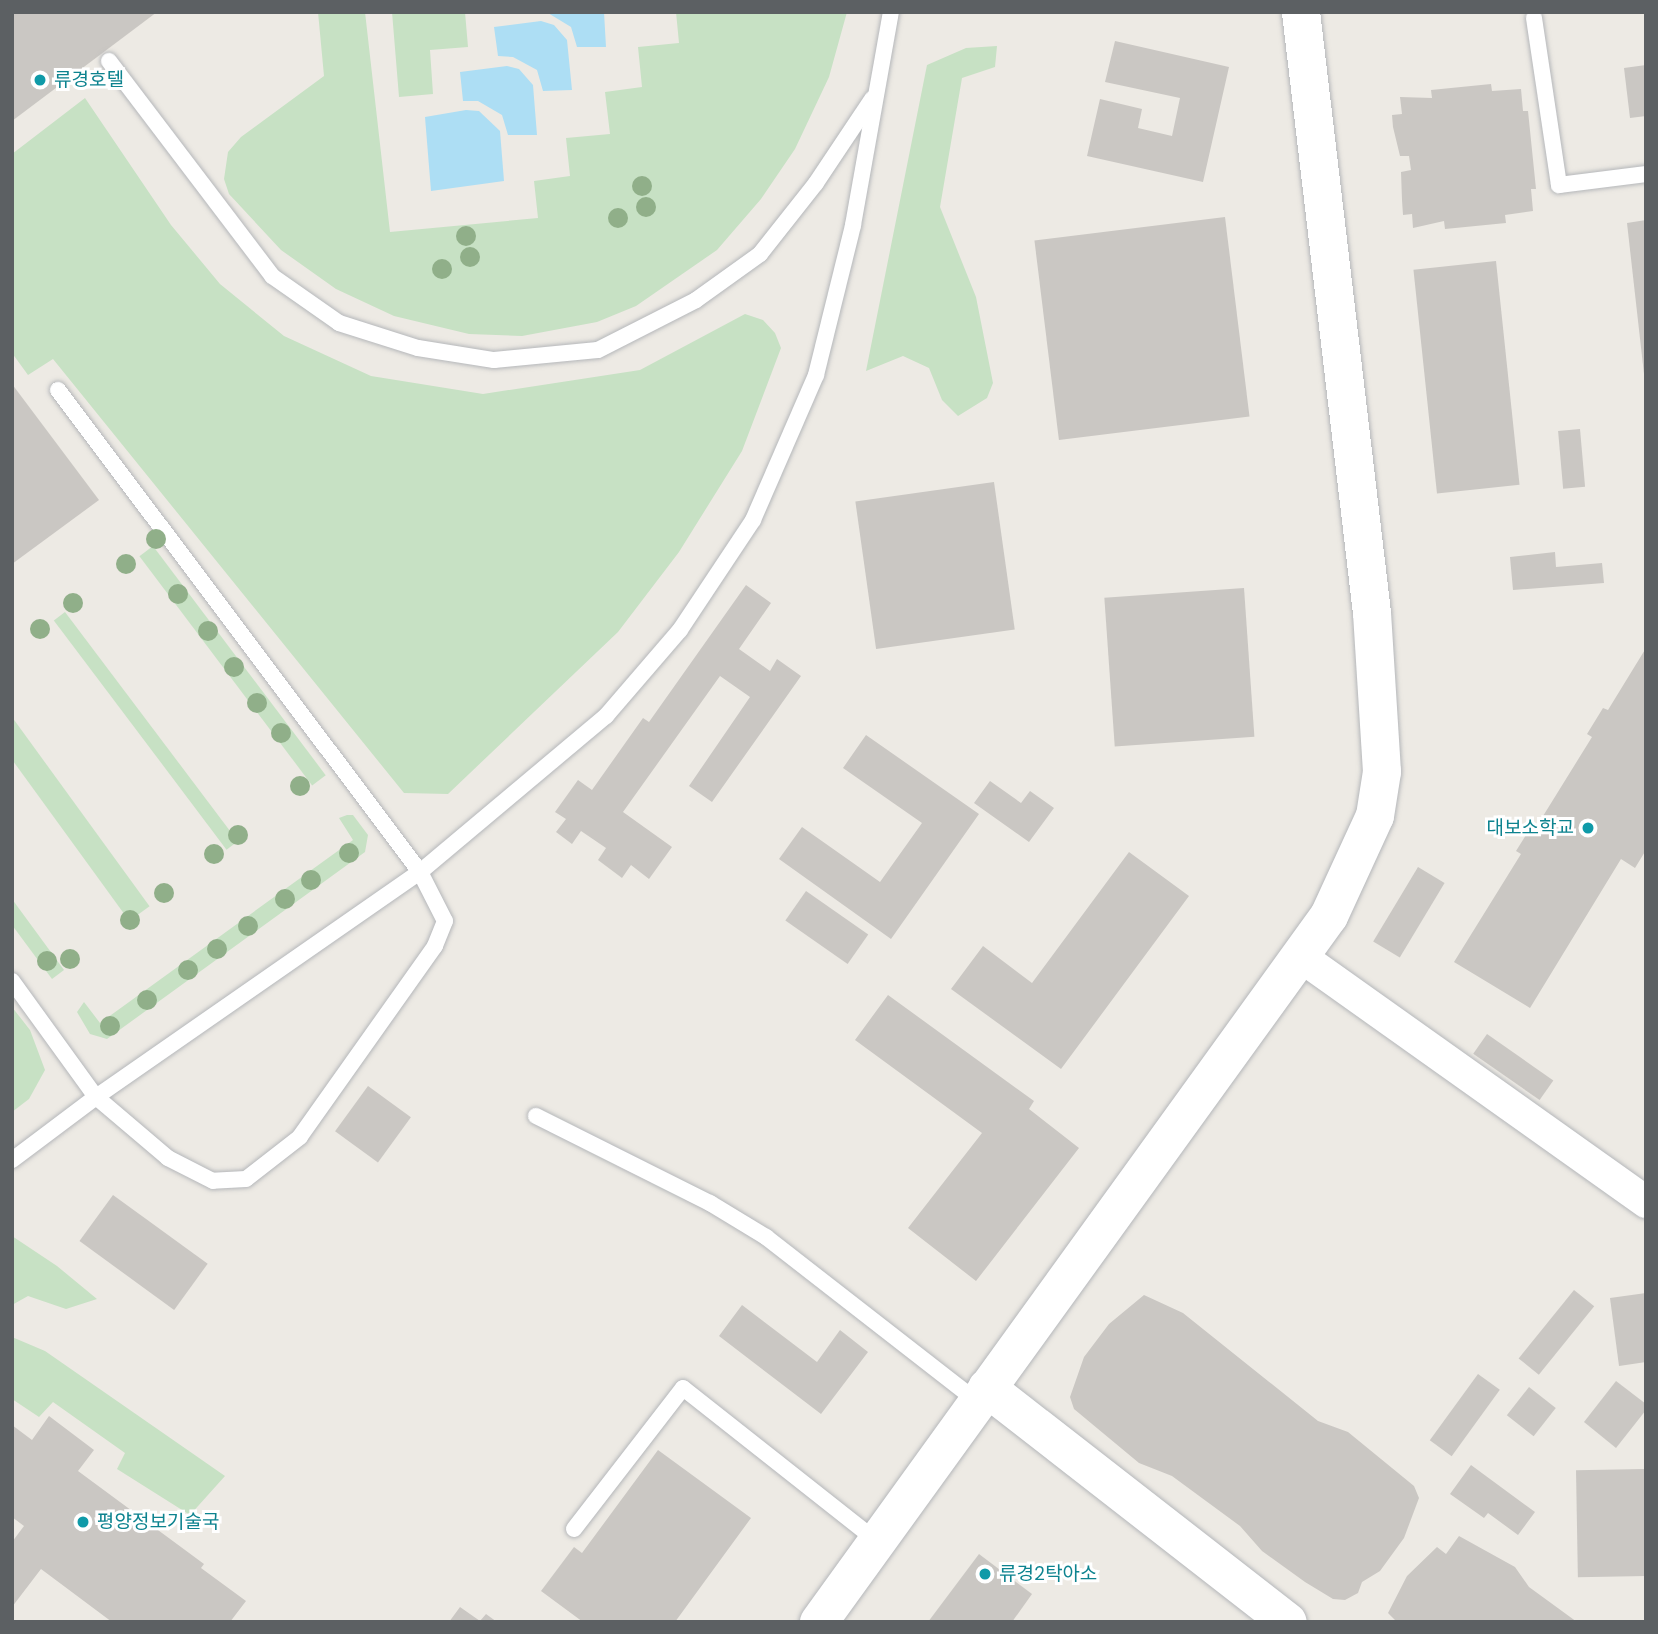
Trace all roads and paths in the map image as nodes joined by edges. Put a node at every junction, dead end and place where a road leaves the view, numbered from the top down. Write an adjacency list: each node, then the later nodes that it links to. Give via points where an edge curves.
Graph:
1 (891, 12): 5 (lane)
2 (1301, 12): 9 (street, via 1372,613 1382,772 1375,816 1329,916)
3 (1534, 18): 6 (lane, via 1559,185)
4 (109, 61): 5 (lane, via 272,276 339,323 418,348 494,360 598,350 696,300 760,254 816,183)
5 (876, 93): 8 (lane, via 853,225 816,375 753,520 680,629 606,716)
6 (1646, 174)
7 (58, 390): 8 (lane)
8 (420, 872): 11 (lane); 11 (lane, via 445,921 435,946 300,1137 246,1178 213,1181 169,1158)
9 (1300, 956): 14 (street); 15 (street)
10 (12, 981): 11 (lane)
11 (96, 1097): 13 (lane)
12 (536, 1115): 15 (lane, via 710,1203 766,1237)
13 (12, 1160)
14 (1646, 1202)
15 (983, 1395): 17 (street); 19 (street)
16 (574, 1529): 17 (lane, via 683,1388)
17 (877, 1541): 18 (street)
18 (819, 1622)
19 (1288, 1622)

